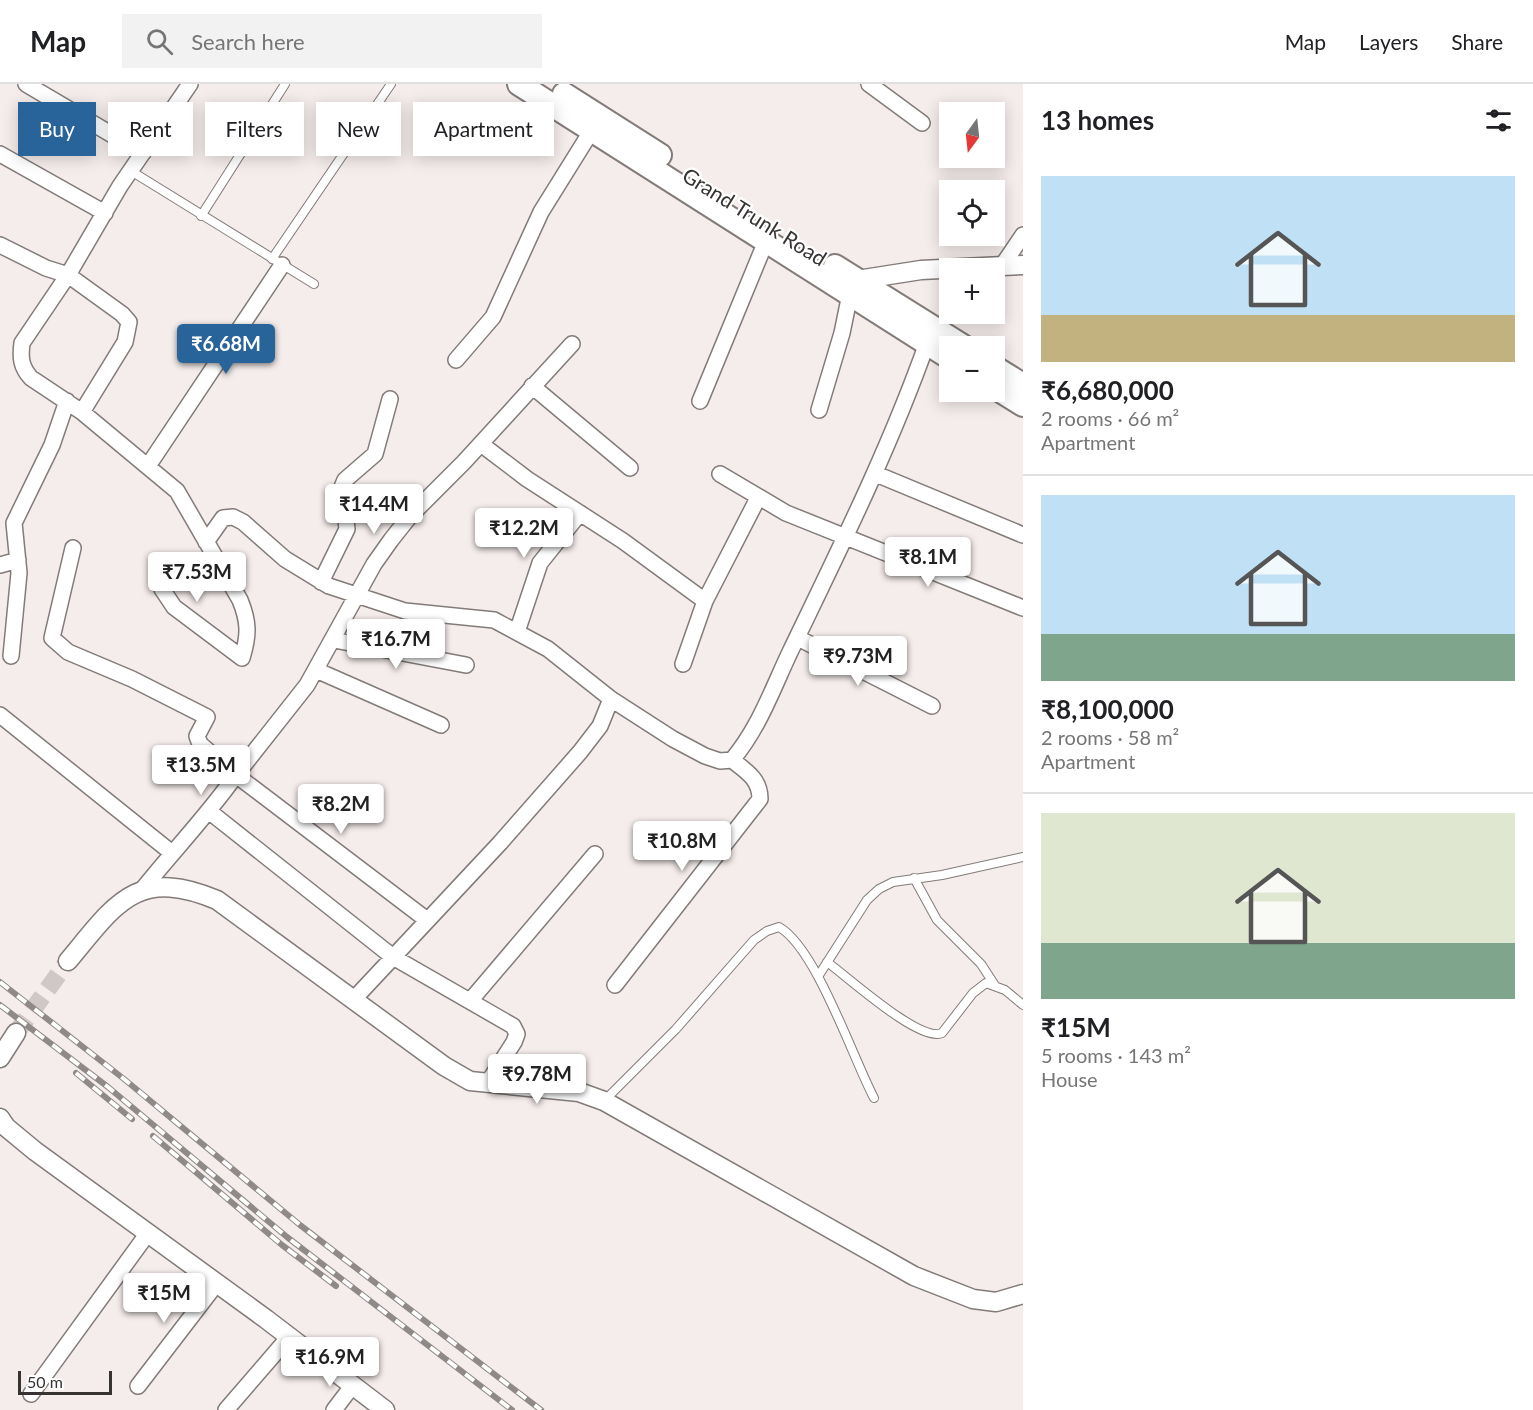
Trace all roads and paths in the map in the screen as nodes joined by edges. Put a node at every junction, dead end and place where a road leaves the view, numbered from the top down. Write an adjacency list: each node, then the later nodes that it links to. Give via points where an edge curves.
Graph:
1 (26, 84): 11 (street)
2 (190, 84): 8 (street)
3 (285, 84): 16 (lane)
4 (391, 84): 20 (lane)
5 (519, 84): 10 (main road)
6 (547, 84): 27 (main road, Grand Trunk Road)
7 (869, 84): 9 (street)
8 (178, 102)
9 (922, 123)
10 (592, 130): 18 (main road); 32 (street, via 541,212 493,317)
11 (108, 132)
12 (0, 154): 15 (street)
13 (141, 156): 14 (street)
14 (131, 171): 15 (street); 16 (lane)
15 (105, 213): 25 (street)
16 (201, 216): 20 (lane)
17 (1023, 235): 21 (street)
18 (766, 241): 27 (main road); 39 (street)
19 (0, 245): 25 (street)
20 (277, 262): 26 (lane); 44 (street)
21 (1005, 262)
22 (1023, 265): 23 (street)
23 (1005, 266)
24 (939, 269): 27 (street)
25 (68, 275): 38 (street, via 22,343 20,357 31,378); 42 (street, via 129,322 125,342)
26 (314, 284)
27 (853, 287): 28 (main road, Grand Trunk Road); 29 (main road); 41 (street)
28 (944, 336)
29 (927, 343): 31 (main road); 47 (street)
30 (572, 344): 35 (street)
31 (939, 351)
32 (456, 360)
33 (1005, 374): 34 (main road)
34 (1023, 385)
35 (532, 386): 43 (street); 45 (street)
36 (1005, 394): 40 (main road)
37 (390, 399): 57 (street, via 375,454 342,487 347,529)
38 (67, 401): 42 (street); 54 (street, via 52,445 14,523)
39 (700, 401)
40 (1023, 405)
41 (819, 411)
42 (82, 412): 44 (street)
43 (481, 444): 49 (street); 58 (street, via 410,516 374,564)
44 (148, 466): 52 (street, via 177,491)
45 (630, 468)
46 (720, 474): 48 (street)
47 (876, 474): 50 (street); 51 (street)
48 (758, 498): 51 (street); 59 (street)
49 (580, 513): 59 (street); 61 (street, via 540,563)
50 (1023, 535)
51 (845, 538): 60 (street); 62 (street)
52 (206, 542): 55 (street); 57 (street, via 223,518 232,517)
53 (73, 548): 73 (street, via 52,638 68,652 207,717 197,736 200,744)
54 (18, 560): 56 (street); 64 (street)
55 (217, 561): 55 (street, via 247,618 249,635 242,658 174,607 162,589 164,573 174,565)
56 (0, 565)
57 (321, 582): 58 (street)
58 (359, 594): 61 (street, via 405,611 494,620); 63 (street)
59 (705, 601): 65 (street)
60 (1023, 608)
61 (517, 632): 68 (street, via 548,649)
62 (798, 638): 69 (street); 72 (street, via 753,731)
63 (334, 640): 66 (street); 67 (street)
64 (11, 656)
65 (683, 664)
66 (466, 665)
67 (316, 670): 71 (street); 73 (street, via 290,710)
68 (611, 699): 72 (street, via 705,756); 80 (street, via 600,726 580,752)
69 (932, 706)
70 (0, 715): 75 (street)
71 (441, 725)
72 (732, 760): 86 (street, via 753,777 760,789 760,799)
73 (236, 775): 74 (street); 80 (street)
74 (210, 812): 75 (street); 81 (street)
75 (172, 853): 79 (street)
76 (596, 854): 88 (street)
77 (1023, 857): 78 (lane)
78 (915, 878): 83 (lane, via 893,882 867,900); 85 (lane, via 937,920 981,964)
79 (142, 890): 82 (street, via 116,904); 87 (street, via 172,887 217,900)
80 (427, 920): 81 (street)
81 (393, 957): 87 (street); 88 (street)
82 (68, 961)
83 (827, 962): 84 (lane); 85 (lane, via 909,1025 929,1035 942,1034 980,986)
84 (819, 975): 93 (lane); 94 (lane, via 789,933 779,927 767,931 753,940 676,1029)
85 (994, 984): 89 (lane)
86 (615, 985)
87 (354, 999): 92 (street, via 444,1066 470,1081)
88 (470, 1001): 92 (street, via 507,1020 517,1034)
89 (1023, 1005)
90 (16, 1033): 91 (street)
91 (0, 1058)
92 (487, 1084): 94 (street, via 561,1089)
93 (874, 1098)
94 (604, 1101): 98 (street, via 914,1276 973,1299 996,1302)
95 (0, 1118): 96 (street, via 35,1151)
96 (148, 1233): 97 (street); 102 (street)
97 (217, 1283): 99 (street); 101 (street)
98 (1023, 1294)
99 (289, 1336): 100 (street); 103 (street)
100 (353, 1385): 104 (street); 105 (street)
101 (138, 1386)
102 (31, 1394)
103 (226, 1410)
104 (334, 1410)
105 (385, 1410)

